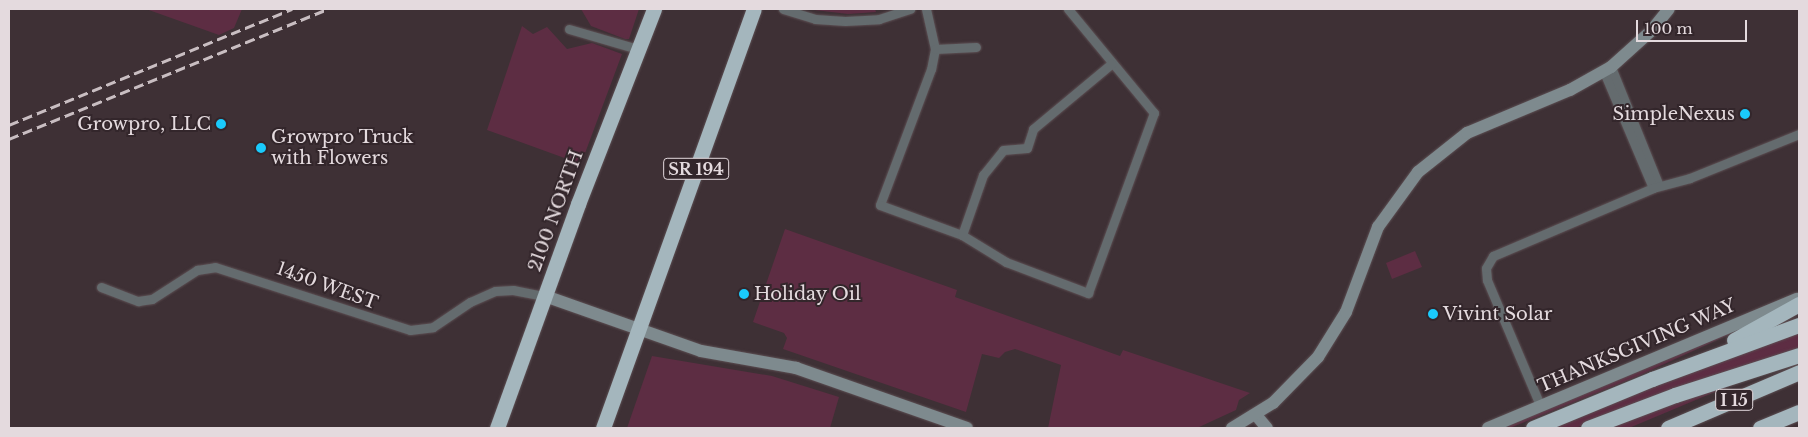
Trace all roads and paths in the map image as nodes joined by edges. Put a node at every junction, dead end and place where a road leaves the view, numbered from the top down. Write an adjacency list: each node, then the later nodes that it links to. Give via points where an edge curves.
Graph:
1 (654, 9): 10 (highway, 2100 NORTH)
2 (754, 9): 22 (highway, SR 194)
3 (783, 9): 4 (street, via 815,19 844,21 879,18)
4 (910, 9)
5 (926, 9): 11 (street)
6 (1068, 9): 12 (street)
7 (1668, 9): 13 (street, via 1651,31)
8 (569, 29): 10 (street)
9 (976, 47): 11 (street)
10 (638, 49): 18 (highway, 2100 NORTH)
11 (935, 49): 16 (street, via 931,69 880,205)
12 (1111, 64): 16 (street, via 1033,129 1027,148 1003,150 982,175); 16 (street, via 1154,112 1088,293 1006,262)
13 (1608, 69): 15 (street); 28 (street, via 1467,133 1418,172 1378,227 1346,312 1328,342 1292,386)
14 (1799, 134): 15 (street, via 1690,178)
15 (1656, 187): 26 (street, via 1498,253 1488,264 1487,280)
16 (962, 235)
17 (101, 287): 18 (street, 1450 WEST, via 138,301 152,299 197,270 215,267 410,330 433,327 470,302 496,291 513,290)
18 (545, 296): 22 (street); 30 (highway, 2100 NORTH)
19 (1799, 298): 26 (street, THANKSGIVING WAY)
20 (1799, 304): 25 (highway)
21 (1799, 325): 25 (highway)
22 (639, 329): 29 (street, via 701,350 796,368); 31 (highway, SR 194)
23 (1799, 355): 37 (highway, via 1675,395)
24 (1799, 372): 38 (highway, I 15)
25 (1652, 379): 36 (highway)
26 (1540, 405): 35 (street, THANKSGIVING WAY)
27 (1799, 412): 39 (highway, I 15)
28 (1256, 415): 33 (street); 34 (street)
29 (952, 426): 32 (street)
30 (497, 428)
31 (603, 428)
32 (967, 428)
33 (1232, 428)
34 (1267, 428)
35 (1488, 428)
36 (1533, 428)
37 (1588, 428)
38 (1668, 428)
39 (1760, 428)

